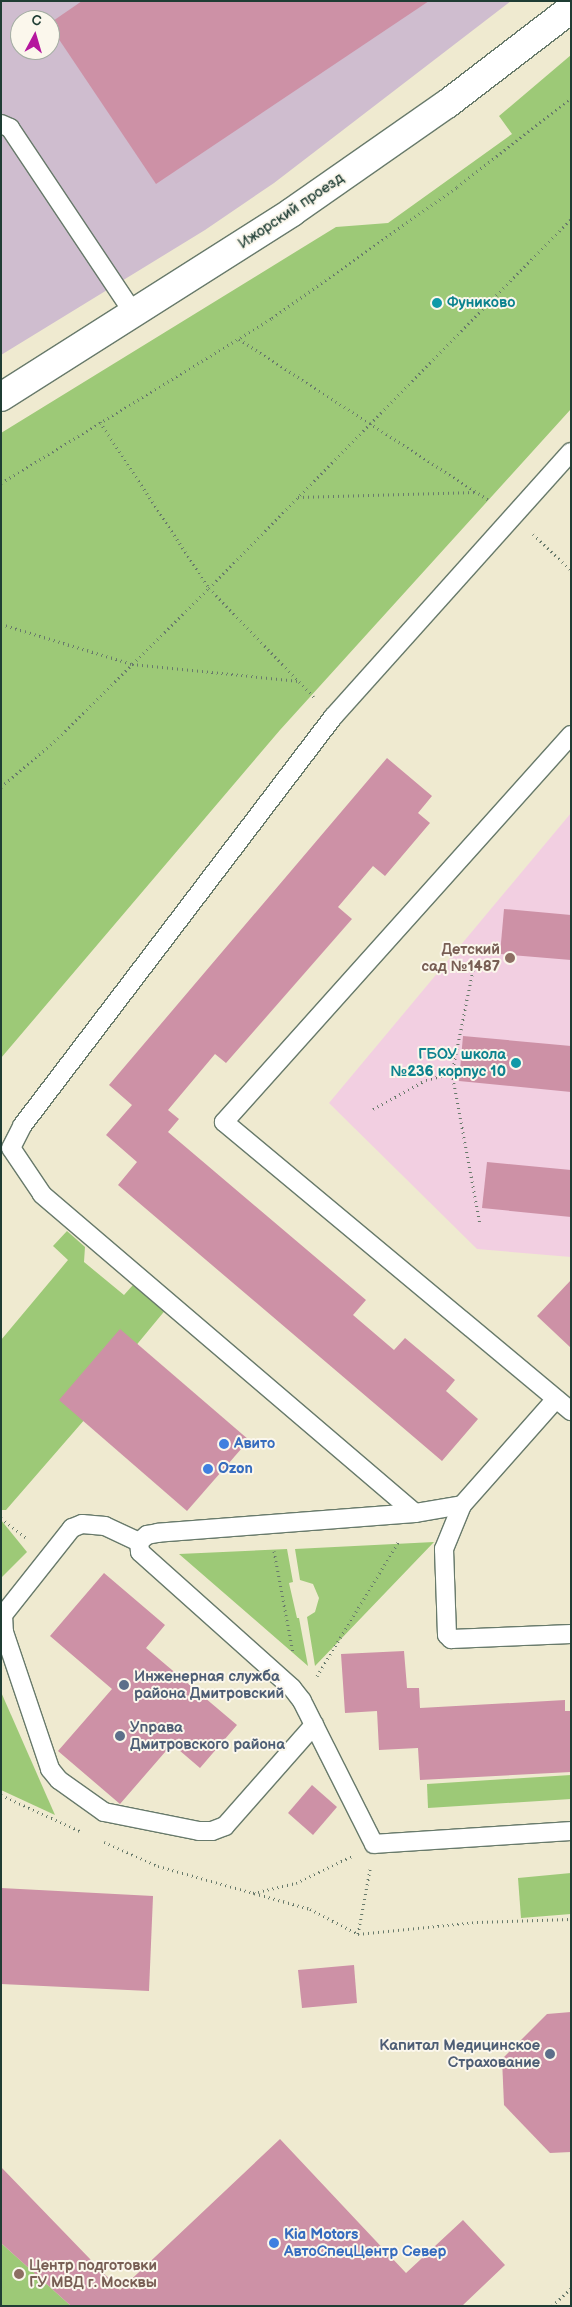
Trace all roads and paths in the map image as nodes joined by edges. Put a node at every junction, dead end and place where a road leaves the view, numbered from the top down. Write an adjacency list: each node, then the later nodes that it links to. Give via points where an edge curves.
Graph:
1 (571, 9): 5 (street, Ижорский проезд, via 447,104 300,206)
2 (571, 98): 6 (path, via 456,186)
3 (1, 124): 5 (lane, via 10,128)
4 (571, 219): 9 (path)
5 (134, 314): 7 (street, Ижорский проезд)
6 (238, 339): 8 (path); 9 (path)
7 (1, 397)
8 (100, 422): 11 (path); 16 (path)
9 (371, 423): 12 (path); 13 (path)
10 (571, 452): 14 (lane)
11 (1, 483)
12 (477, 492): 13 (path); 14 (path)
13 (298, 497): 16 (path)
14 (514, 517): 15 (path); 20 (lane)
15 (571, 570)
16 (209, 588): 18 (path); 19 (path)
17 (1, 624): 18 (path)
18 (132, 664): 19 (path); 22 (path, via 58,738)
19 (299, 681): 20 (path)
20 (333, 717): 26 (lane, via 22,1126)
21 (571, 735): 28 (lane, via 224,1122)
22 (1, 787)
23 (474, 965): 24 (path)
24 (452, 1073): 25 (path, via 426,1080); 27 (path)
25 (373, 1109)
26 (6, 1153): 31 (lane, via 42,1194)
27 (480, 1224)
28 (555, 1400): 29 (lane); 30 (lane)
29 (571, 1411)
30 (462, 1505): 31 (lane); 36 (lane, via 444,1549 447,1635 451,1639)
31 (415, 1513): 33 (lane); 37 (path)
32 (1, 1518): 35 (path)
33 (269, 1524): 34 (lane, via 158,1533); 37 (path)
34 (139, 1542): 35 (lane, via 105,1526 82,1524 72,1528); 37 (lane, via 140,1552 292,1688)
35 (50, 1556): 38 (lane, via 3,1615 4,1632 50,1768 59,1780 91,1805 104,1812 212,1831 224,1826)
36 (571, 1634)
37 (302, 1701): 38 (lane)
38 (314, 1725): 43 (lane)
39 (1, 1795): 41 (path)
40 (571, 1831): 43 (lane)
41 (88, 1834)
42 (97, 1838): 44 (path, via 158,1866)
43 (374, 1844): 44 (path, via 296,1883); 46 (path)
44 (251, 1893): 46 (path, via 310,1909)
45 (571, 1919): 46 (path, via 477,1922)
46 (358, 1934)
47 (571, 2288): 48 (path)
48 (552, 2306)

